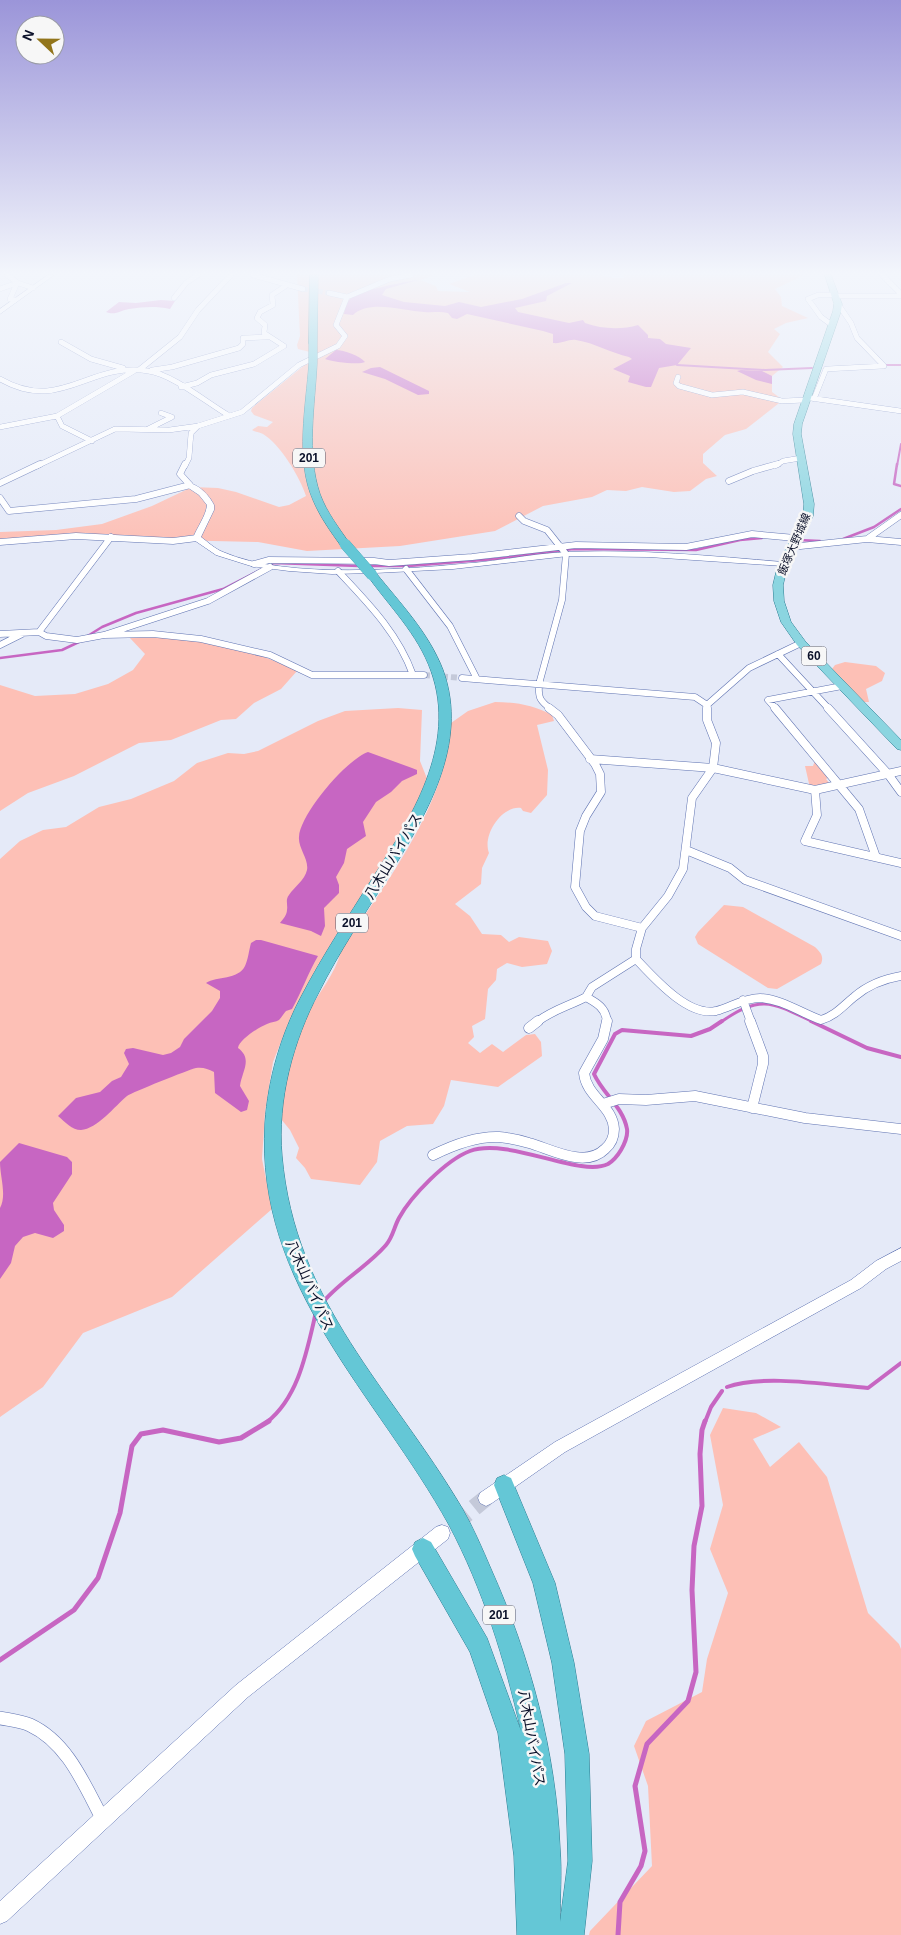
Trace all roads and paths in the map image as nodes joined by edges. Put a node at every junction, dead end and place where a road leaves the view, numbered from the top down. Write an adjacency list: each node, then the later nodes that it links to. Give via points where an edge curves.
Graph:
1 (112, 365): 9 (street)
2 (144, 365): 10 (street)
3 (178, 365): 11 (street)
4 (249, 365): 14 (street)
5 (299, 365): 18 (street, via 242,412)
6 (313, 365): 89 (highway, 八木山バイパス / 201, bridge, via 309,461 313,487 323,512 345,544 419,636 433,661 442,687 445,734 432,787 417,820 326,965 301,1011 286,1054 274,1108 272,1154 276,1190 292,1251 334,1337 454,1514 493,1597 526,1696 538,1763 548,1846)
7 (819, 365): 15 (main road, 飯塚大野城線 / 60)
8 (883, 365): 15 (street, via 826,369)
9 (128, 370): 10 (street); 13 (street, via 96,375 52,391 16,386)
10 (138, 370): 11 (street); 19 (street)
11 (152, 370): 14 (street)
12 (678, 377): 15 (street, via 676,383 679,386 712,395 743,392 782,401)
13 (0, 379)
14 (181, 387): 18 (street)
15 (809, 399): 16 (street); 24 (main road, 飯塚大野城線 / 60, via 798,424)
16 (901, 411)
17 (161, 414): 22 (street, via 172,416)
18 (228, 415): 20 (street)
19 (57, 416): 21 (street); 23 (street, via 62,426)
20 (198, 426): 22 (street); 27 (street, via 191,433 190,458 180,474)
21 (0, 427)
22 (146, 431): 23 (street, via 115,429)
23 (92, 441): 26 (street)
24 (801, 458): 25 (street); 36 (main road, 飯塚大野城線 / 60, via 808,516)
25 (729, 480)
26 (0, 483)
27 (190, 486): 28 (street, via 136,499 10,511); 32 (street, via 212,507)
28 (0, 498)
29 (901, 515): 33 (street)
30 (519, 516): 37 (street, via 546,530)
31 (111, 536): 32 (street, via 173,541); 34 (street); 45 (street)
32 (197, 538): 39 (street, via 214,551)
33 (867, 539): 35 (street); 36 (street)
34 (0, 542)
35 (901, 542)
36 (793, 543): 37 (street, via 764,534 750,534 686,547); 40 (main road, 飯塚大野城線 / 60)
37 (560, 547): 38 (street); 39 (street, via 389,563 269,560)
38 (566, 554): 40 (street, via 671,556); 42 (street); 55 (street, via 562,600)
39 (254, 564): 41 (street)
40 (783, 564): 48 (main road, 飯塚大野城線 / 60, via 778,585 779,600 786,622)
41 (270, 567): 43 (street); 47 (street, via 208,601)
42 (406, 569): 43 (street); 54 (street, via 450,626)
43 (338, 571): 51 (street, via 394,635 408,658)
44 (27, 632): 45 (street); 46 (street); 49 (street)
45 (39, 632): 47 (street, via 69,640)
46 (0, 634)
47 (104, 635): 51 (street, via 153,634 201,639 270,655 312,675)
48 (802, 643): 50 (street); 56 (main road, 飯塚大野城線 / 60)
49 (0, 644)
50 (778, 654): 57 (street); 58 (street, via 749,668)
51 (413, 675): 52 (street)
52 (424, 675)
53 (462, 678): 54 (street)
54 (477, 679): 55 (street)
55 (539, 684): 58 (street, via 695,697); 60 (street, via 540,701 558,716)
56 (842, 686): 57 (street); 59 (main road, 飯塚大野城線 / 60)
57 (812, 692): 63 (street); 64 (street, via 768,700)
58 (707, 705): 61 (street, via 707,720 716,743)
59 (901, 748)
60 (590, 759): 61 (street); 70 (street, via 600,774 601,792 580,831 575,887 595,916)
61 (713, 768): 65 (street); 67 (street, via 692,798)
62 (901, 771): 63 (street)
63 (888, 774): 64 (street); 66 (street)
64 (840, 785): 65 (street); 68 (street, via 859,809)
65 (815, 790): 68 (street, via 817,814 805,841)
66 (901, 792)
67 (686, 850): 70 (street, via 683,869 668,896); 71 (street, via 730,868 745,880)
68 (876, 857): 69 (street)
69 (901, 863)
70 (642, 928): 72 (street)
71 (901, 936)
72 (636, 959): 74 (street, via 592,987); 75 (street, via 656,980 693,1008 708,1012)
73 (901, 976): 75 (street, via 874,982 829,1019 821,1020 766,999)
74 (586, 997): 76 (street, via 548,1012); 77 (street, via 602,1006 608,1016 609,1025 583,1078)
75 (744, 1004): 78 (street, via 763,1056)
76 (529, 1028)
77 (604, 1104): 78 (street, via 619,1099 695,1096); 80 (street, via 612,1118 614,1138 602,1153 592,1157 575,1157 520,1140 496,1137 477,1138)
78 (752, 1108): 79 (street)
79 (901, 1129)
80 (433, 1156)
81 (901, 1254): 82 (street, via 856,1284 560,1447)
82 (495, 1491): 90 (highway, via 544,1583 563,1663 577,1754 580,1861)
83 (442, 1533): 84 (street)
84 (423, 1549): 86 (street, via 242,1691); 88 (highway, via 480,1646 510,1733 526,1856)
85 (0, 1718): 86 (street, via 31,1725 50,1736 71,1762)
86 (102, 1818): 87 (street)
87 (0, 1914)
88 (530, 1935)
89 (547, 1935)
90 (571, 1935)

